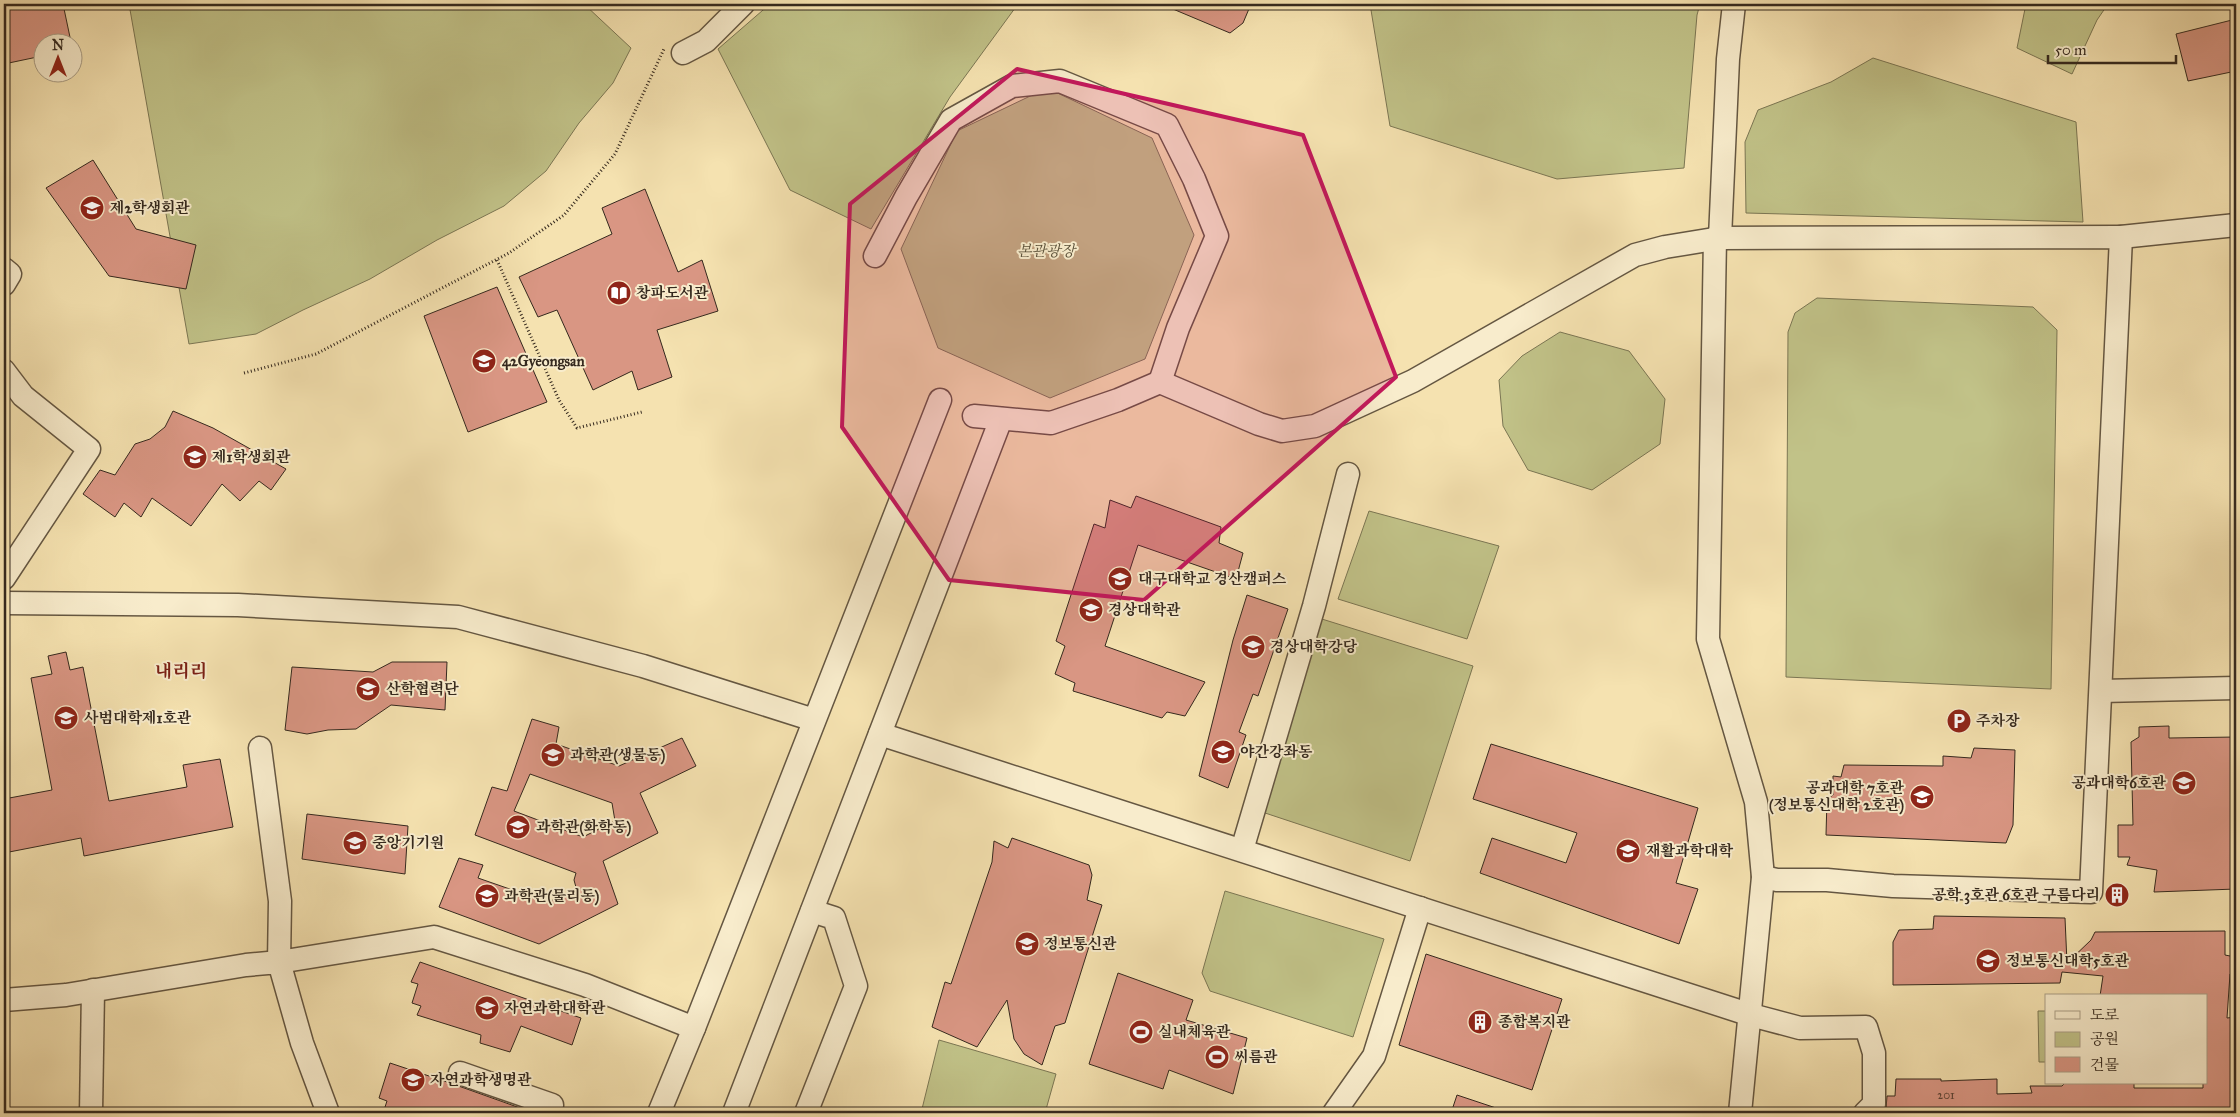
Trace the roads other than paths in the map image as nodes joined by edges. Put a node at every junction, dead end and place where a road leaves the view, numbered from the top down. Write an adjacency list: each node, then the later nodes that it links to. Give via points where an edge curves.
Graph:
1 (743, 4): 3 (street, via 706,41)
2 (1734, 4): 6 (street)
3 (675, 48)
4 (2236, 225): 5 (street)
5 (2121, 237): 6 (street); 19 (street)
6 (1718, 238): 11 (street, via 1665,246 1636,255 1413,381 1315,426 1282,431); 24 (street, via 1708,639 1756,802)
7 (875, 256): 11 (street, via 951,120 1012,86 1060,81 1167,125 1217,236 1178,328)
8 (4, 268): 9 (street, via 10,274)
9 (4, 284)
10 (4, 371): 16 (street, via 22,396 89,449)
11 (1160, 382): 14 (street, via 1051,423)
12 (940, 400): 20 (street)
13 (974, 416): 14 (street)
14 (1001, 419): 21 (street)
15 (1348, 474): 23 (street, via 1314,606)
16 (4, 578)
17 (4, 603): 20 (street, via 238,605 458,617 643,666)
18 (2236, 688): 19 (street)
19 (2101, 691): 24 (street, via 2091,892 1893,886)
20 (814, 720): 31 (street)
21 (880, 734): 23 (street); 26 (street)
22 (260, 748): 27 (street, via 280,902)
23 (1242, 850): 25 (street)
24 (1763, 877): 30 (street)
25 (1420, 908): 30 (street); 39 (street, via 1374,1056)
26 (812, 911): 37 (street); 38 (street, via 834,918 856,986)
27 (279, 962): 28 (street); 31 (street, via 434,937 585,985); 34 (street, via 302,1043)
28 (93, 990): 29 (street); 33 (street)
29 (4, 1000)
30 (1750, 1015): 40 (street); 41 (street, via 1800,1028 1866,1027 1874,1053 1874,1104)
31 (694, 1028): 36 (street)
32 (460, 1073): 35 (street, via 552,1106)
33 (91, 1113)
34 (328, 1113)
35 (550, 1113)
36 (659, 1113)
37 (734, 1113)
38 (806, 1113)
39 (1334, 1113)
40 (1740, 1113)
41 (1865, 1113)

